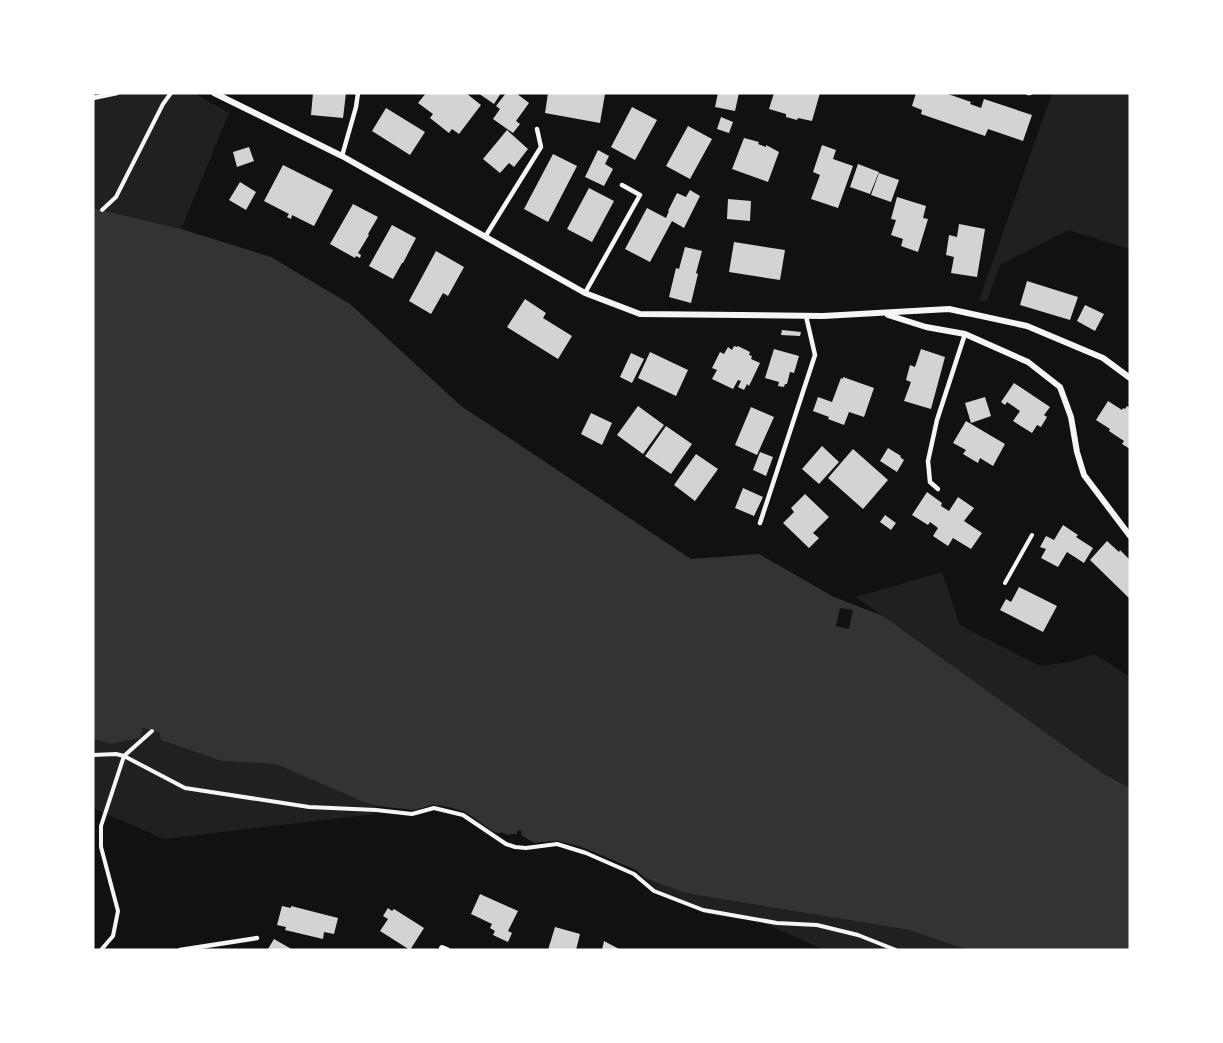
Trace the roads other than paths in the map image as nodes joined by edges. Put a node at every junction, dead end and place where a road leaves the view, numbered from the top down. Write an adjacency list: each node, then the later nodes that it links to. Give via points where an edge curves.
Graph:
1 (117, 93): 4 (lane)
2 (214, 93): 6 (street)
3 (358, 93): 6 (lane)
4 (93, 98)
5 (537, 129): 8 (lane, via 541,147)
6 (342, 156): 8 (street)
7 (622, 185): 9 (lane, via 640,195)
8 (485, 237): 9 (street)
9 (585, 293): 11 (street, via 640,314)
10 (882, 313): 11 (street); 12 (street); 13 (street, via 949,309 1027,326 1103,358)
11 (806, 316): 15 (lane, via 814,355)
12 (965, 334): 14 (lane, via 928,461 930,482); 16 (street, via 1028,363 1060,387 1084,474)
13 (1130, 378)
14 (938, 489)
15 (760, 523)
16 (1130, 536)
17 (257, 938): 18 (lane)
18 (180, 950)

